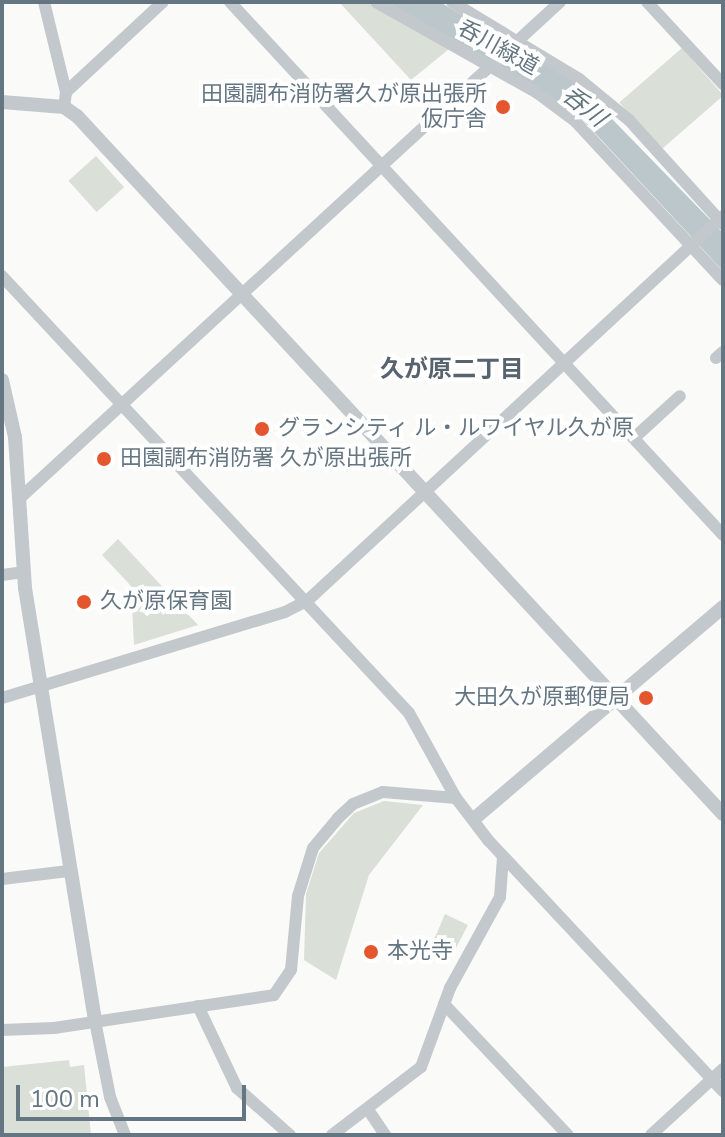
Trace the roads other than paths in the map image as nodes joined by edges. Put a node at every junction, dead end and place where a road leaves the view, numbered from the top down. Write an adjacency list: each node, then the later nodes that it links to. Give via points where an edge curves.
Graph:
1 (44, 2): 11 (street)
2 (163, 2): 11 (street)
3 (230, 2): 13 (street)
4 (376, 2): 9 (street, 呑川緑道)
5 (452, 2): 8 (street)
6 (560, 2): 8 (street)
7 (647, 2): 10 (street)
8 (516, 42): 9 (street); 14 (street, via 579,79 629,120)
9 (492, 65): 13 (street); 15 (street, 呑川緑道, via 575,121)
10 (723, 84)
11 (65, 99): 12 (street); 18 (street)
12 (2, 102)
13 (382, 164): 18 (street); 19 (street)
14 (720, 221): 15 (street)
15 (693, 244): 17 (street, 呑川緑道); 19 (street)
16 (2, 276): 22 (street)
17 (723, 280)
18 (242, 293): 22 (street); 24 (street)
19 (566, 364): 23 (street); 24 (street)
20 (3, 386): 25 (street)
21 (680, 396): 23 (street)
22 (124, 403): 25 (street); 29 (street)
23 (634, 438): 26 (street)
24 (425, 492): 29 (street); 33 (street)
25 (20, 498): 27 (street)
26 (723, 535)
27 (23, 572): 28 (street); 31 (street)
28 (2, 575)
29 (307, 601): 31 (street, via 285,612 51,680); 34 (street, via 409,713)
30 (723, 607): 33 (street)
31 (40, 688): 32 (street); 38 (street)
32 (2, 698)
33 (616, 698): 35 (street); 36 (street)
34 (456, 798): 36 (street); 41 (street, via 383,792 353,804 313,848 298,896 291,970 283,989 270,997)
35 (723, 814)
36 (475, 818): 37 (street)
37 (503, 857): 40 (street, via 500,897); 45 (street)
38 (69, 871): 39 (street); 42 (street)
39 (2, 879)
40 (444, 1004): 47 (street, via 421,1067); 52 (street)
41 (198, 1006): 42 (street); 49 (street, via 237,1088)
42 (95, 1021): 43 (street); 48 (street, via 110,1097)
43 (2, 1030)
44 (723, 1069): 45 (street)
45 (710, 1080): 46 (street); 53 (street)
46 (723, 1091)
47 (369, 1111): 50 (street, via 360,1111); 51 (street)
48 (125, 1135)
49 (290, 1135)
50 (332, 1135)
51 (385, 1135)
52 (568, 1135)
53 (651, 1135)

